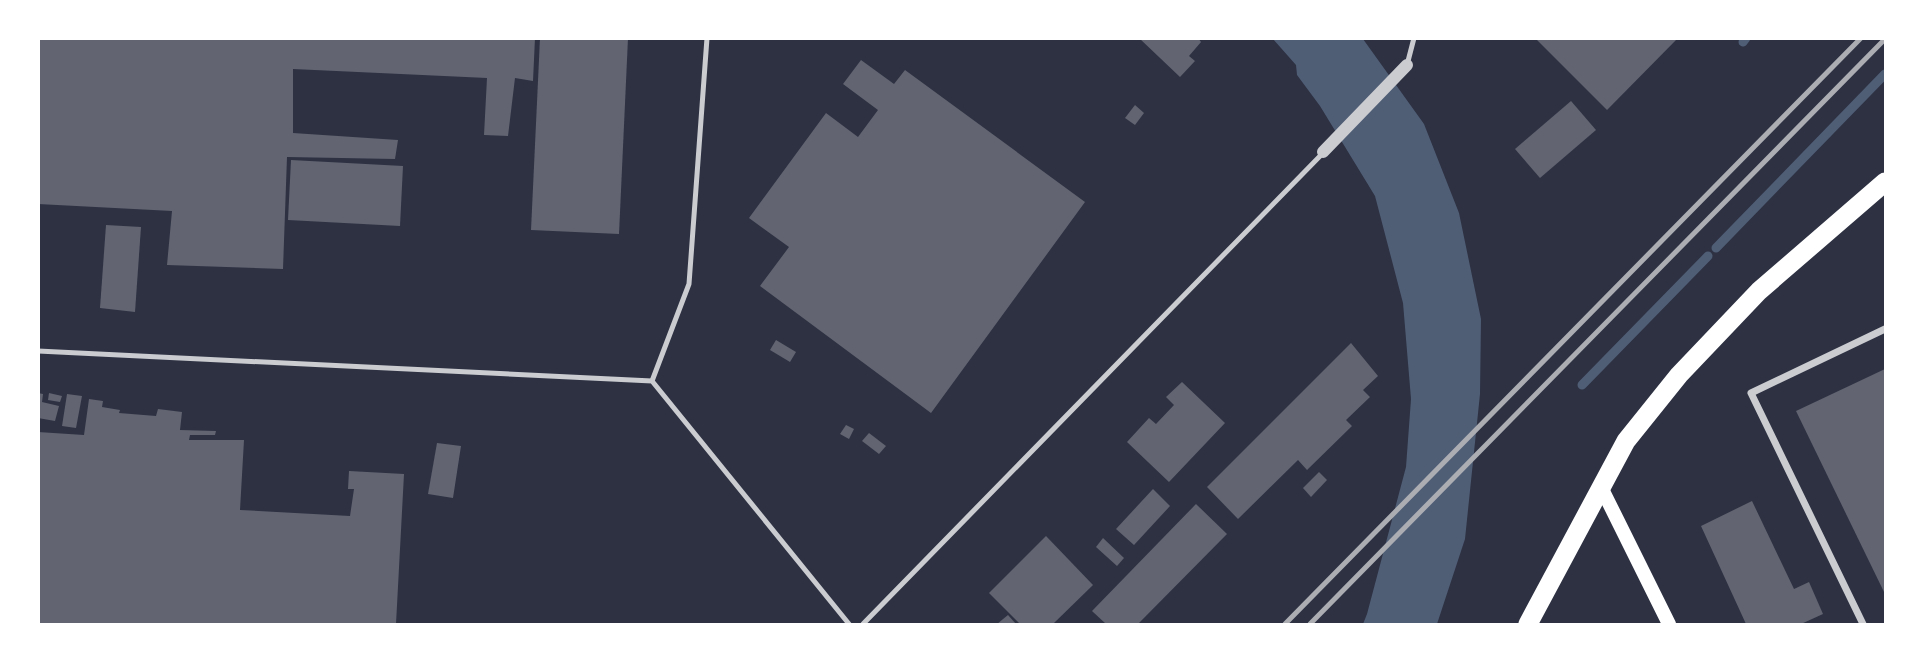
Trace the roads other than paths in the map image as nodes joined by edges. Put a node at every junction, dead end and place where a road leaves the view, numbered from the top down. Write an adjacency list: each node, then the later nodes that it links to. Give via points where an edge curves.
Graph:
1 (707, 38): 8 (lane, via 689,284)
2 (1414, 38): 3 (lane)
3 (1407, 65): 4 (street)
4 (1323, 152): 11 (lane)
5 (1885, 183): 9 (highway, via 1759,290 1679,375 1626,441)
6 (1885, 329): 14 (street, via 1751,393)
7 (38, 351): 8 (lane)
8 (652, 381): 10 (lane)
9 (1602, 489): 12 (highway); 13 (main road)
10 (849, 625)
11 (863, 625)
12 (1528, 625)
13 (1669, 625)
14 (1863, 625)

